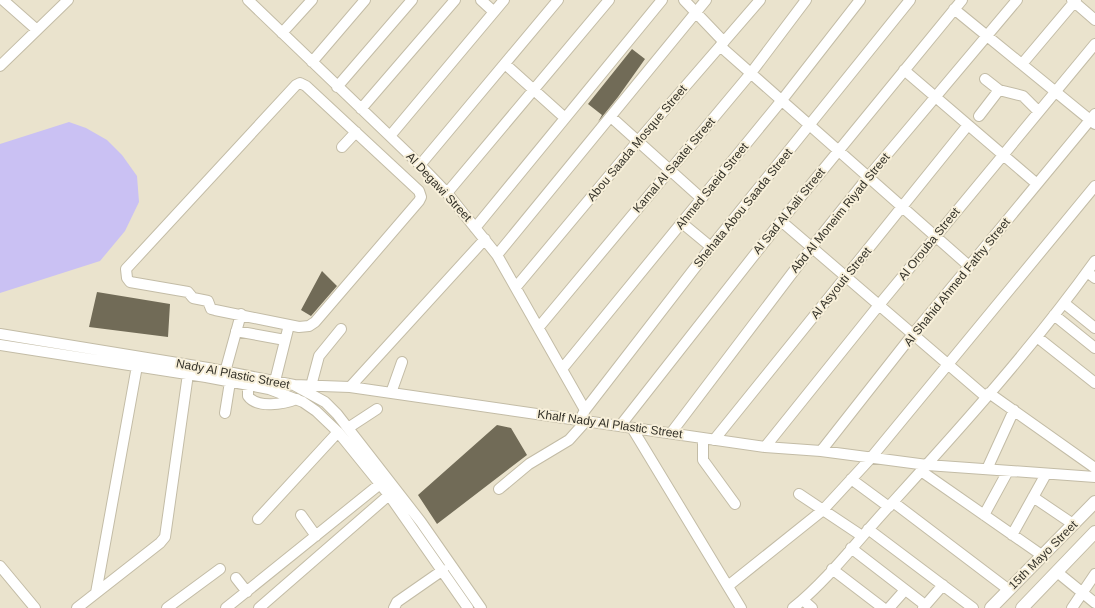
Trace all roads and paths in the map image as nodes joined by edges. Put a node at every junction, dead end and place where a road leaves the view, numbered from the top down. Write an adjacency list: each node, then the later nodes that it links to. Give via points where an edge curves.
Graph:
1 (3, 0): 26 (street)
2 (68, 0): 26 (street)
3 (248, 0): 27 (street, Al Degawi Street)
4 (365, 0): 31 (street)
5 (412, 0): 38 (street)
6 (454, 0): 44 (street)
7 (481, 0): 23 (street)
8 (504, 0): 23 (street)
9 (558, 0): 32 (street)
10 (609, 0): 39 (street)
11 (662, 0): 48 (street)
12 (684, 0): 24 (street)
13 (706, 0): 24 (street)
14 (760, 0): 29 (street, Abou Saada Mosque Street)
15 (860, 0): 43 (street, Ahmed Saeid Street)
16 (910, 0): 50 (street, Shehata Abou Saada Street)
17 (962, 0): 22 (street, Al Sad Al Aali Street)
18 (1017, 0): 28 (street, Abd Al Moneim Riyad Street)
19 (310, 1): 27 (street)
20 (804, 1): 36 (street, Kamal Al Saatei Street)
21 (1074, 1): 25 (street); 33 (street)
22 (954, 9): 28 (street); 35 (street, Al Sad Al Aali Street)
23 (494, 12): 53 (street)
24 (696, 13): 29 (street); 47 (street)
25 (1095, 20)
26 (37, 30): 34 (street)
27 (282, 34): 31 (street, Al Degawi Street)
28 (987, 35): 33 (street); 42 (street, Abd Al Moneim Riyad Street)
29 (722, 44): 36 (street); 54 (street, Abou Saada Mosque Street)
30 (1095, 44): 41 (street, Al Orouba Street)
31 (312, 62): 38 (street, Al Degawi Street)
32 (505, 64): 39 (street); 58 (street)
33 (1022, 64): 41 (street)
34 (0, 66)
35 (904, 70): 42 (street); 56 (street, Al Sad Al Aali Street)
36 (751, 73): 43 (street); 59 (street, Kamal Al Saatei Street)
37 (985, 79): 40 (street)
38 (337, 87): 44 (street, Al Degawi Street)
39 (534, 90): 48 (street); 63 (street)
40 (1000, 90): 45 (street, via 1023,96); 46 (street)
41 (1055, 90): 45 (street, Al Orouba Street); 49 (street)
42 (935, 97): 51 (street); 60 (street, Abd Al Moneim Riyad Street)
43 (782, 100): 50 (street); 64 (street, Ahmed Saeid Street)
44 (362, 110): 53 (street, Al Degawi Street)
45 (1038, 111): 57 (street, Al Orouba Street)
46 (978, 116)
47 (611, 117): 54 (street); 73 (street)
48 (565, 118): 68 (street)
49 (1093, 119): 61 (street, Al Shahid Ahmed Fathy Street)
50 (810, 125): 56 (street); 71 (street, Shehata Abou Saada Street)
51 (968, 125): 57 (street); 65 (street, Al Asyouti Street)
52 (356, 132): 55 (street); 81 (street, via 304,85 298,84 126,269 126,278 133,283 188,292 193,298 208,301 213,310); 83 (street, via 419,190 420,199 312,324 302,327)
53 (390, 136): 58 (street, Al Degawi Street)
54 (638, 141): 59 (street); 78 (street, Abou Saada Mosque Street)
55 (342, 148)
56 (838, 150): 60 (street); 66 (street, Al Sad Al Aali Street)
57 (1002, 154): 61 (street); 69 (street, Al Orouba Street)
58 (420, 165): 63 (street, Al Degawi Street)
59 (670, 170): 64 (street); 84 (street, Kamal Al Saatei Street)
60 (868, 177): 65 (street); 72 (street, Abd Al Moneim Riyad Street)
61 (1037, 184): 75 (street, Al Shahid Ahmed Fathy Street)
62 (1095, 186): 95 (street)
63 (447, 192): 68 (street, Al Degawi Street)
64 (701, 198): 67 (street, Ahmed Saeid Street)
65 (902, 207): 69 (street); 77 (street, Al Asyouti Street)
66 (781, 221): 72 (street); 115 (street, Al Sad Al Aali Street)
67 (682, 223): 71 (street); 97 (street, Ahmed Saeid Street)
68 (476, 228): 70 (street, Al Degawi Street)
69 (935, 236): 75 (street); 80 (street, Al Orouba Street)
70 (485, 239): 73 (street, Al Degawi Street); 106 (street)
71 (711, 247): 111 (street, Shehata Abou Saada Street)
72 (812, 247): 77 (street); 118 (street, Abd Al Moneim Riyad Street)
73 (497, 254): 78 (street, Al Degawi Street)
74 (1095, 261): 76 (street)
75 (969, 266): 89 (street, Al Shahid Ahmed Fathy Street)
76 (1091, 275): 79 (street)
77 (846, 277): 80 (street); 120 (street, Al Asyouti Street)
78 (516, 286): 84 (street, Al Degawi Street)
79 (1064, 303): 82 (street); 86 (street)
80 (879, 305): 89 (street); 121 (street, Al Orouba Street)
81 (241, 314): 83 (street); 87 (street)
82 (1054, 315): 90 (street); 93 (street)
83 (289, 325): 91 (street)
84 (539, 327): 97 (street, Al Degawi Street)
85 (341, 328): 105 (street, via 319,356)
86 (1095, 328)
87 (236, 331): 91 (street); 98 (street)
88 (0, 334): 98 (street, Nady Al Plastic Street)
89 (913, 334): 95 (street); 122 (street, Al Shahid Ahmed Fathy Street)
90 (1037, 337): 102 (street); 108 (street)
91 (285, 340): 100 (street)
92 (0, 345): 96 (street, Nady Al Plastic Street)
93 (1095, 348)
94 (402, 362): 107 (street)
95 (947, 363): 108 (street); 123 (street)
96 (137, 366): 99 (street, Nady Al Plastic Street); 163 (street)
97 (562, 369): 111 (street, Al Degawi Street)
98 (225, 372): 100 (street, Nady Al Plastic Street)
99 (188, 374): 101 (street, Nady Al Plastic Street); 163 (street, via 165,538)
100 (275, 381): 104 (street, Nady Al Plastic Street)
101 (230, 382): 103 (street, Nady Al Plastic Street); 113 (street)
102 (1095, 383)
103 (248, 385): 109 (street, Nady Al Plastic Street); 109 (street, via 248,396 253,401 276,405)
104 (294, 385): 105 (street, Khalf Nady Al Plastic Street); 117 (street, Nady Al Plastic Street, via 324,402)
105 (311, 386): 106 (street, Khalf Nady Al Plastic Street)
106 (350, 387): 107 (street, Khalf Nady Al Plastic Street)
107 (391, 393): 114 (street, Khalf Nady Al Plastic Street)
108 (987, 395): 112 (street); 124 (street)
109 (296, 399): 117 (street, Nady Al Plastic Street)
110 (377, 409): 117 (street)
111 (585, 410): 114 (street, Shehata Abou Saada Street)
112 (1014, 410): 125 (street); 126 (street)
113 (225, 413)
114 (583, 421): 115 (street, Khalf Nady Al Plastic Street); 132 (street, via 569,440 529,464)
115 (620, 426): 116 (street, Khalf Nady Al Plastic Street)
116 (632, 428): 118 (street, Khalf Nady Al Plastic Street); 158 (street)
117 (343, 430): 131 (street, Nady Al Plastic Street); 142 (street); 175 (street, Nady Al Plastic Street, via 421,522)
118 (671, 433): 119 (street, Khalf Nady Al Plastic Street)
119 (703, 438): 120 (street, Khalf Nady Al Plastic Street); 137 (street, via 704,462)
120 (714, 440): 121 (street, Khalf Nady Al Plastic Street)
121 (765, 447): 122 (street, Khalf Nady Al Plastic Street)
122 (821, 451): 123 (street, Khalf Nady Al Plastic Street)
123 (870, 459): 124 (street, Khalf Nady Al Plastic Street); 130 (street)
124 (924, 468): 126 (street, Khalf Nady Al Plastic Street); 138 (street); 141 (street)
125 (1095, 468)
126 (987, 469): 127 (street, Khalf Nady Al Plastic Street)
127 (1008, 471): 128 (street, Khalf Nady Al Plastic Street); 141 (street)
128 (1046, 474): 129 (street, Khalf Nady Al Plastic Street); 135 (street)
129 (1095, 477)
130 (851, 479): 138 (street); 139 (street)
131 (380, 484): 134 (street, Nady Al Plastic Street); 147 (street)
132 (499, 490)
133 (798, 494): 139 (street)
134 (389, 495): 153 (street, Nady Al Plastic Street); 172 (street)
135 (1033, 498): 143 (street); 146 (street)
136 (1095, 502): 143 (main road, 15th Mayo Street)
137 (734, 504)
138 (890, 504): 144 (street); 160 (street)
139 (823, 510): 144 (street); 158 (street)
140 (301, 515): 147 (street)
141 (984, 515): 146 (street)
142 (258, 520)
143 (1073, 524): 149 (main road, 15th Mayo Street)
144 (865, 532): 148 (street); 157 (street)
145 (1095, 532): 154 (main road, 15th Mayo Street)
146 (1012, 535): 149 (street)
147 (316, 536): 161 (street)
148 (851, 548): 152 (street); 159 (street)
149 (1043, 556): 160 (main road, 15th Mayo Street)
150 (0, 566): 168 (street)
151 (220, 569): 170 (street)
152 (832, 569): 164 (street); 179 (street)
153 (443, 570): 173 (street, via 397,602); 174 (street, Nady Al Plastic Street)
154 (1057, 572): 162 (street); 167 (main road, 15th Mayo Street)
155 (1095, 574): 162 (street)
156 (236, 578): 161 (street)
157 (943, 585): 166 (street); 181 (street)
158 (728, 586): 176 (street)
159 (905, 590): 166 (street); 180 (street)
160 (1009, 590): 182 (main road, 15th Mayo Street)
161 (247, 592): 171 (street)
162 (1082, 593): 165 (street); 183 (street)
163 (96, 594): 169 (street)
164 (803, 600): 177 (street); 178 (street)
165 (1095, 603)
166 (924, 607)
167 (1026, 607)
168 (35, 608)
169 (77, 608)
170 (167, 608)
171 (226, 608)
172 (259, 608)
173 (394, 608)
174 (468, 608)
175 (481, 608)
176 (741, 608)
177 (793, 608)
178 (812, 608)
179 (883, 608)
180 (889, 608)
181 (974, 608)
182 (991, 608)
183 (1072, 608)

